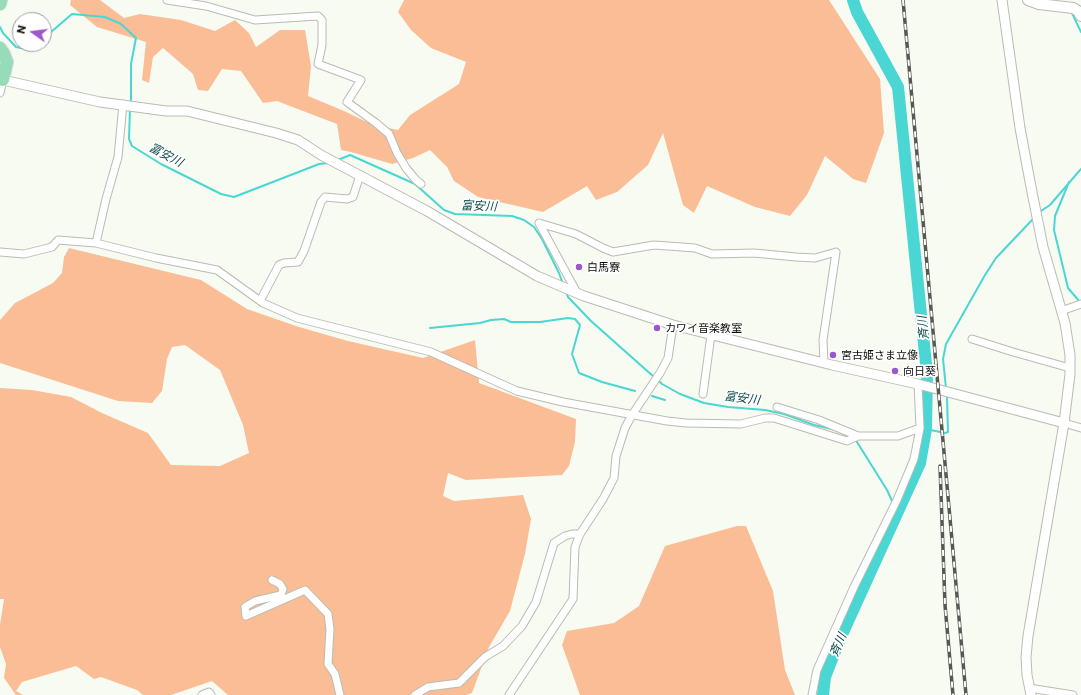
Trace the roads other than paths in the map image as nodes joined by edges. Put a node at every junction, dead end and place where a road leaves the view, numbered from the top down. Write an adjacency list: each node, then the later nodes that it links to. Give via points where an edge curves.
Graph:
1 (1, 0): 5 (main road)
2 (167, 0): 12 (street, via 206,6 255,20 318,16 322,20 322,45 318,64 361,80 347,102 389,134 403,163)
3 (1002, 0): 18 (street, via 1031,187 1043,247)
4 (1028, 0): 6 (main road)
5 (0, 4)
6 (1079, 10)
7 (0, 48): 8 (main road, via 7,62)
8 (2, 80): 9 (street); 10 (street, via 100,102)
9 (0, 93)
10 (123, 104): 11 (street, via 166,111 188,111 276,133 298,140); 13 (street, via 118,156)
11 (360, 175): 15 (street, via 537,276); 16 (street, via 353,197 325,197 298,262 279,265)
12 (421, 184)
13 (96, 242): 14 (street, via 58,240 52,247 24,254); 16 (street, via 148,257 217,270)
14 (0, 252)
15 (579, 294): 19 (street); 22 (street, via 539,223 576,234 613,252 654,245 695,248 712,254 754,253 815,258 836,252 823,340)
16 (260, 301): 27 (street, via 297,318 431,352 517,391 577,406)
17 (1081, 304): 18 (street)
18 (1061, 311): 23 (street)
19 (673, 325): 20 (street); 27 (street, via 668,358)
20 (711, 335): 22 (street); 25 (street)
21 (972, 339): 23 (street)
22 (824, 363): 24 (street)
23 (1070, 368): 28 (street)
24 (918, 384): 28 (street); 29 (street)
25 (703, 394)
26 (776, 406): 31 (street)
27 (632, 414): 31 (street, via 667,421 727,424 774,418 846,441); 32 (street, via 616,456 614,478)
28 (1064, 423): 30 (street); 34 (street, via 1028,636 1026,657)
29 (920, 428): 31 (street, via 898,436); 40 (street, via 914,459 816,670)
30 (1081, 428)
31 (858, 436)
32 (580, 534): 38 (street, via 565,536 554,543 536,602 522,626 503,646 485,657 459,683 428,687); 39 (street, via 575,547 573,599)
33 (272, 580): 37 (street, via 280,584 283,589 281,595 255,601 245,607 246,616 305,590 328,614 328,664 335,674)
34 (1030, 692): 41 (street)
35 (202, 695): 36 (street, via 209,692)
36 (211, 695)
37 (340, 695)
38 (414, 695)
39 (509, 695)
40 (812, 695)
41 (1073, 695)

